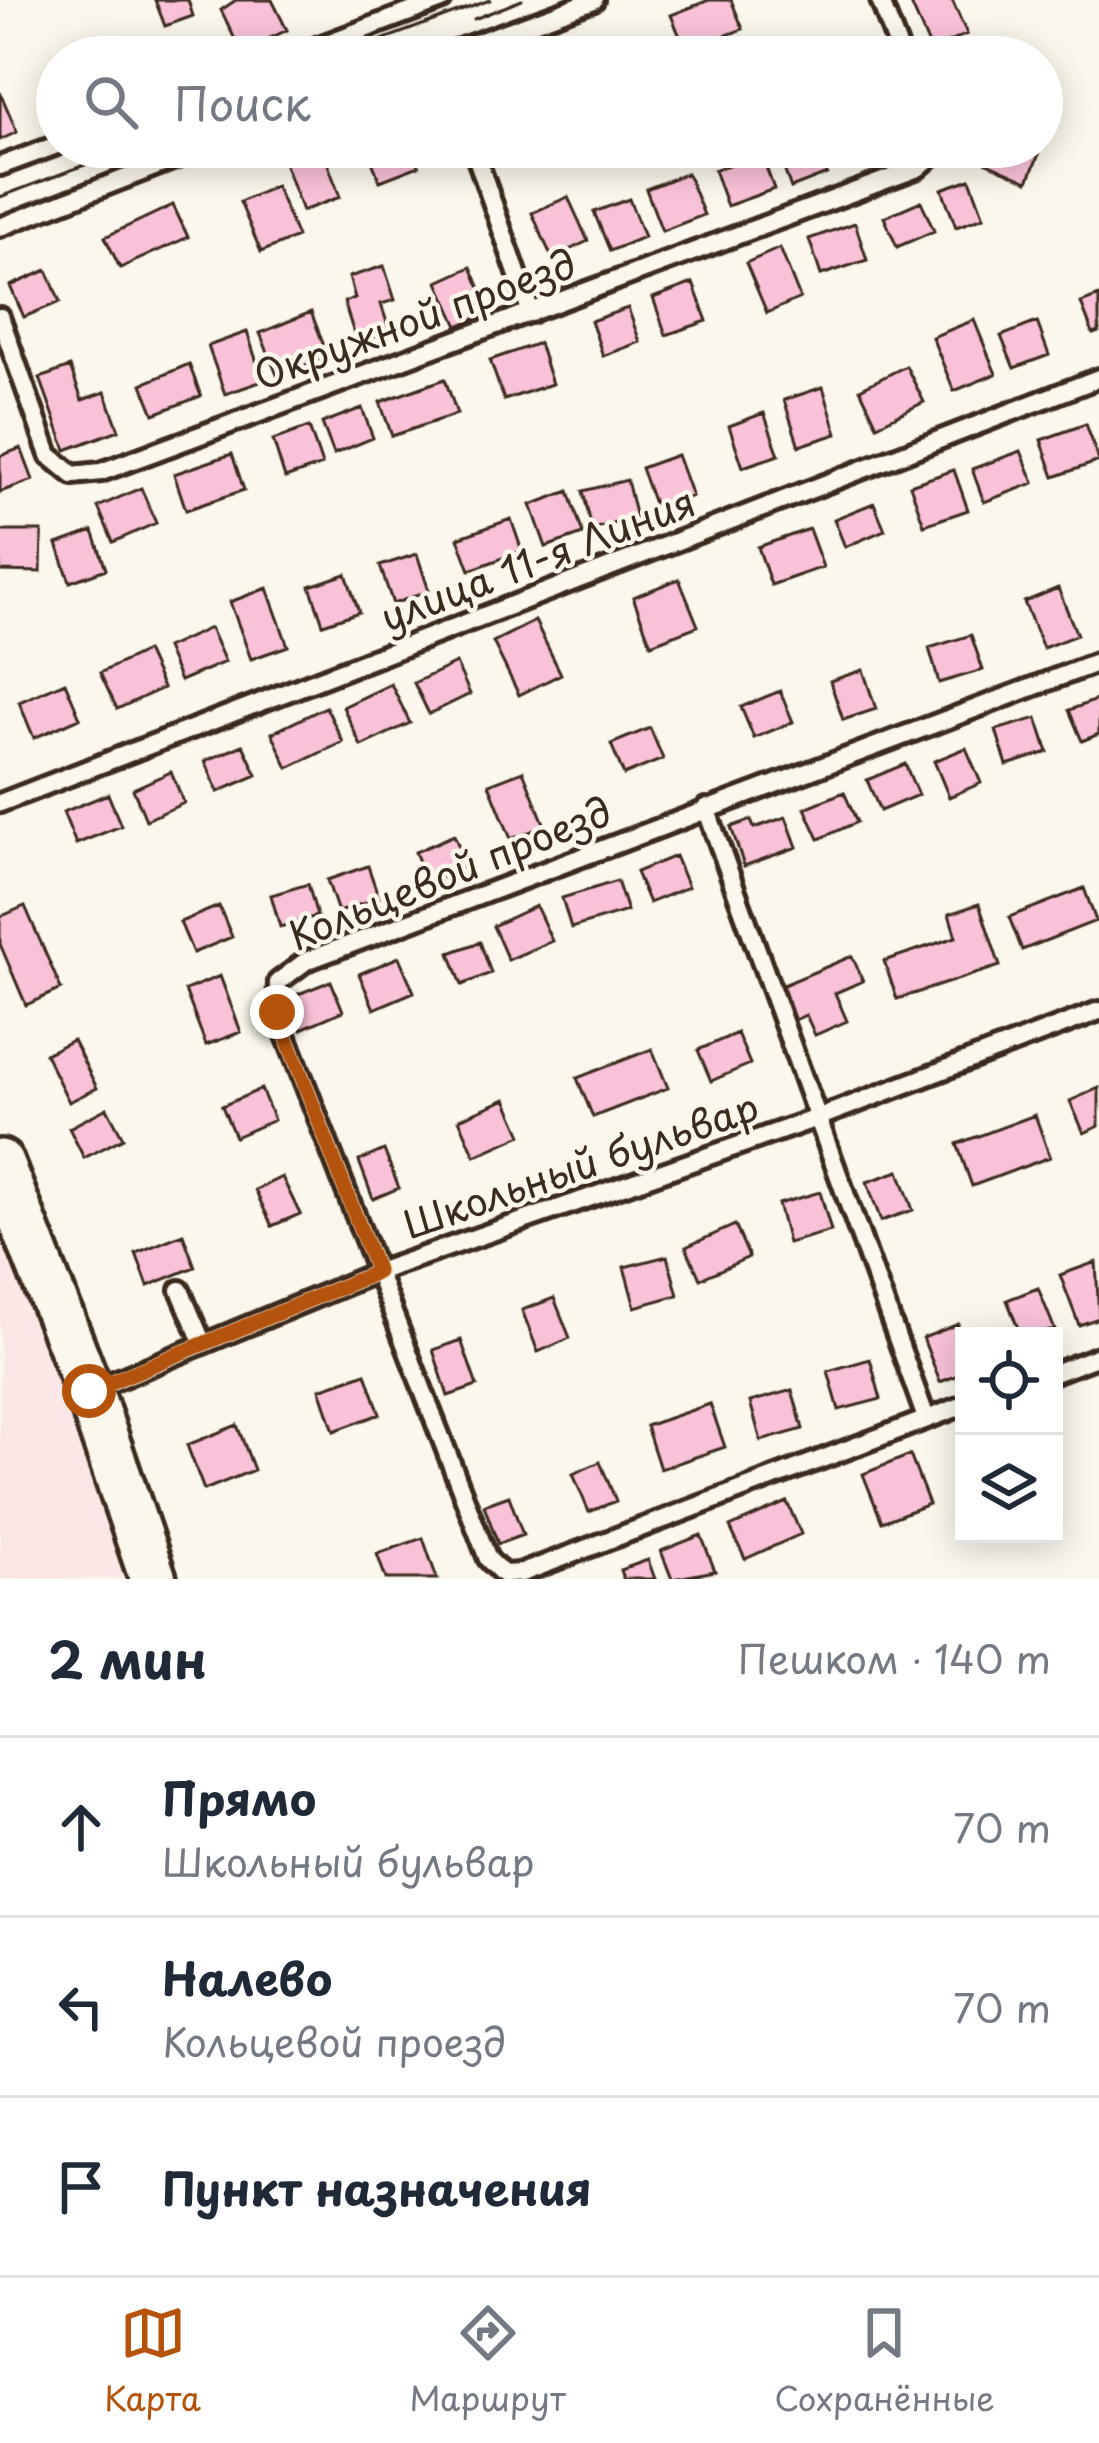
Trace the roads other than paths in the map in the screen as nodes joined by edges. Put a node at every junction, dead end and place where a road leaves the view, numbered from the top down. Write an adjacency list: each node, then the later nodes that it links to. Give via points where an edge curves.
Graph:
1 (442, 0): 4 (lane)
2 (594, 0): 6 (lane)
3 (880, 0): 7 (lane)
4 (414, 5): 5 (lane)
5 (340, 36)
6 (495, 36)
7 (894, 36)
8 (36, 153): 9 (lane)
9 (0, 166)
10 (152, 168): 13 (lane)
11 (480, 168): 14 (lane)
12 (918, 168): 14 (lane, Окружной проезд)
13 (0, 227)
14 (531, 313): 15 (lane, Окружной проезд, via 74,476 49,455)
15 (0, 316)
16 (1099, 378): 18 (lane, улица 11-я Линия)
17 (1099, 662): 19 (lane, Кольцевой проезд)
18 (0, 803)
19 (706, 808): 21 (lane); 23 (lane, Кольцевой проезд, via 307,961 278,982 277,1012)
20 (1099, 1011): 21 (lane, Школьный бульвар)
21 (818, 1118): 23 (lane, Школьный бульвар); 30 (lane)
22 (0, 1163): 28 (street)
23 (377, 1272): 25 (lane, Школьный бульвар); 30 (lane, Кольцевой проезд, via 488,1559 503,1574)
24 (180, 1290): 25 (lane)
25 (203, 1345): 28 (lane, Школьный бульвар)
26 (1099, 1356): 27 (lane)
27 (1063, 1369)
28 (89, 1391): 31 (street)
29 (955, 1408): 30 (lane, Кольцевой проезд)
30 (926, 1418)
31 (153, 1579)

